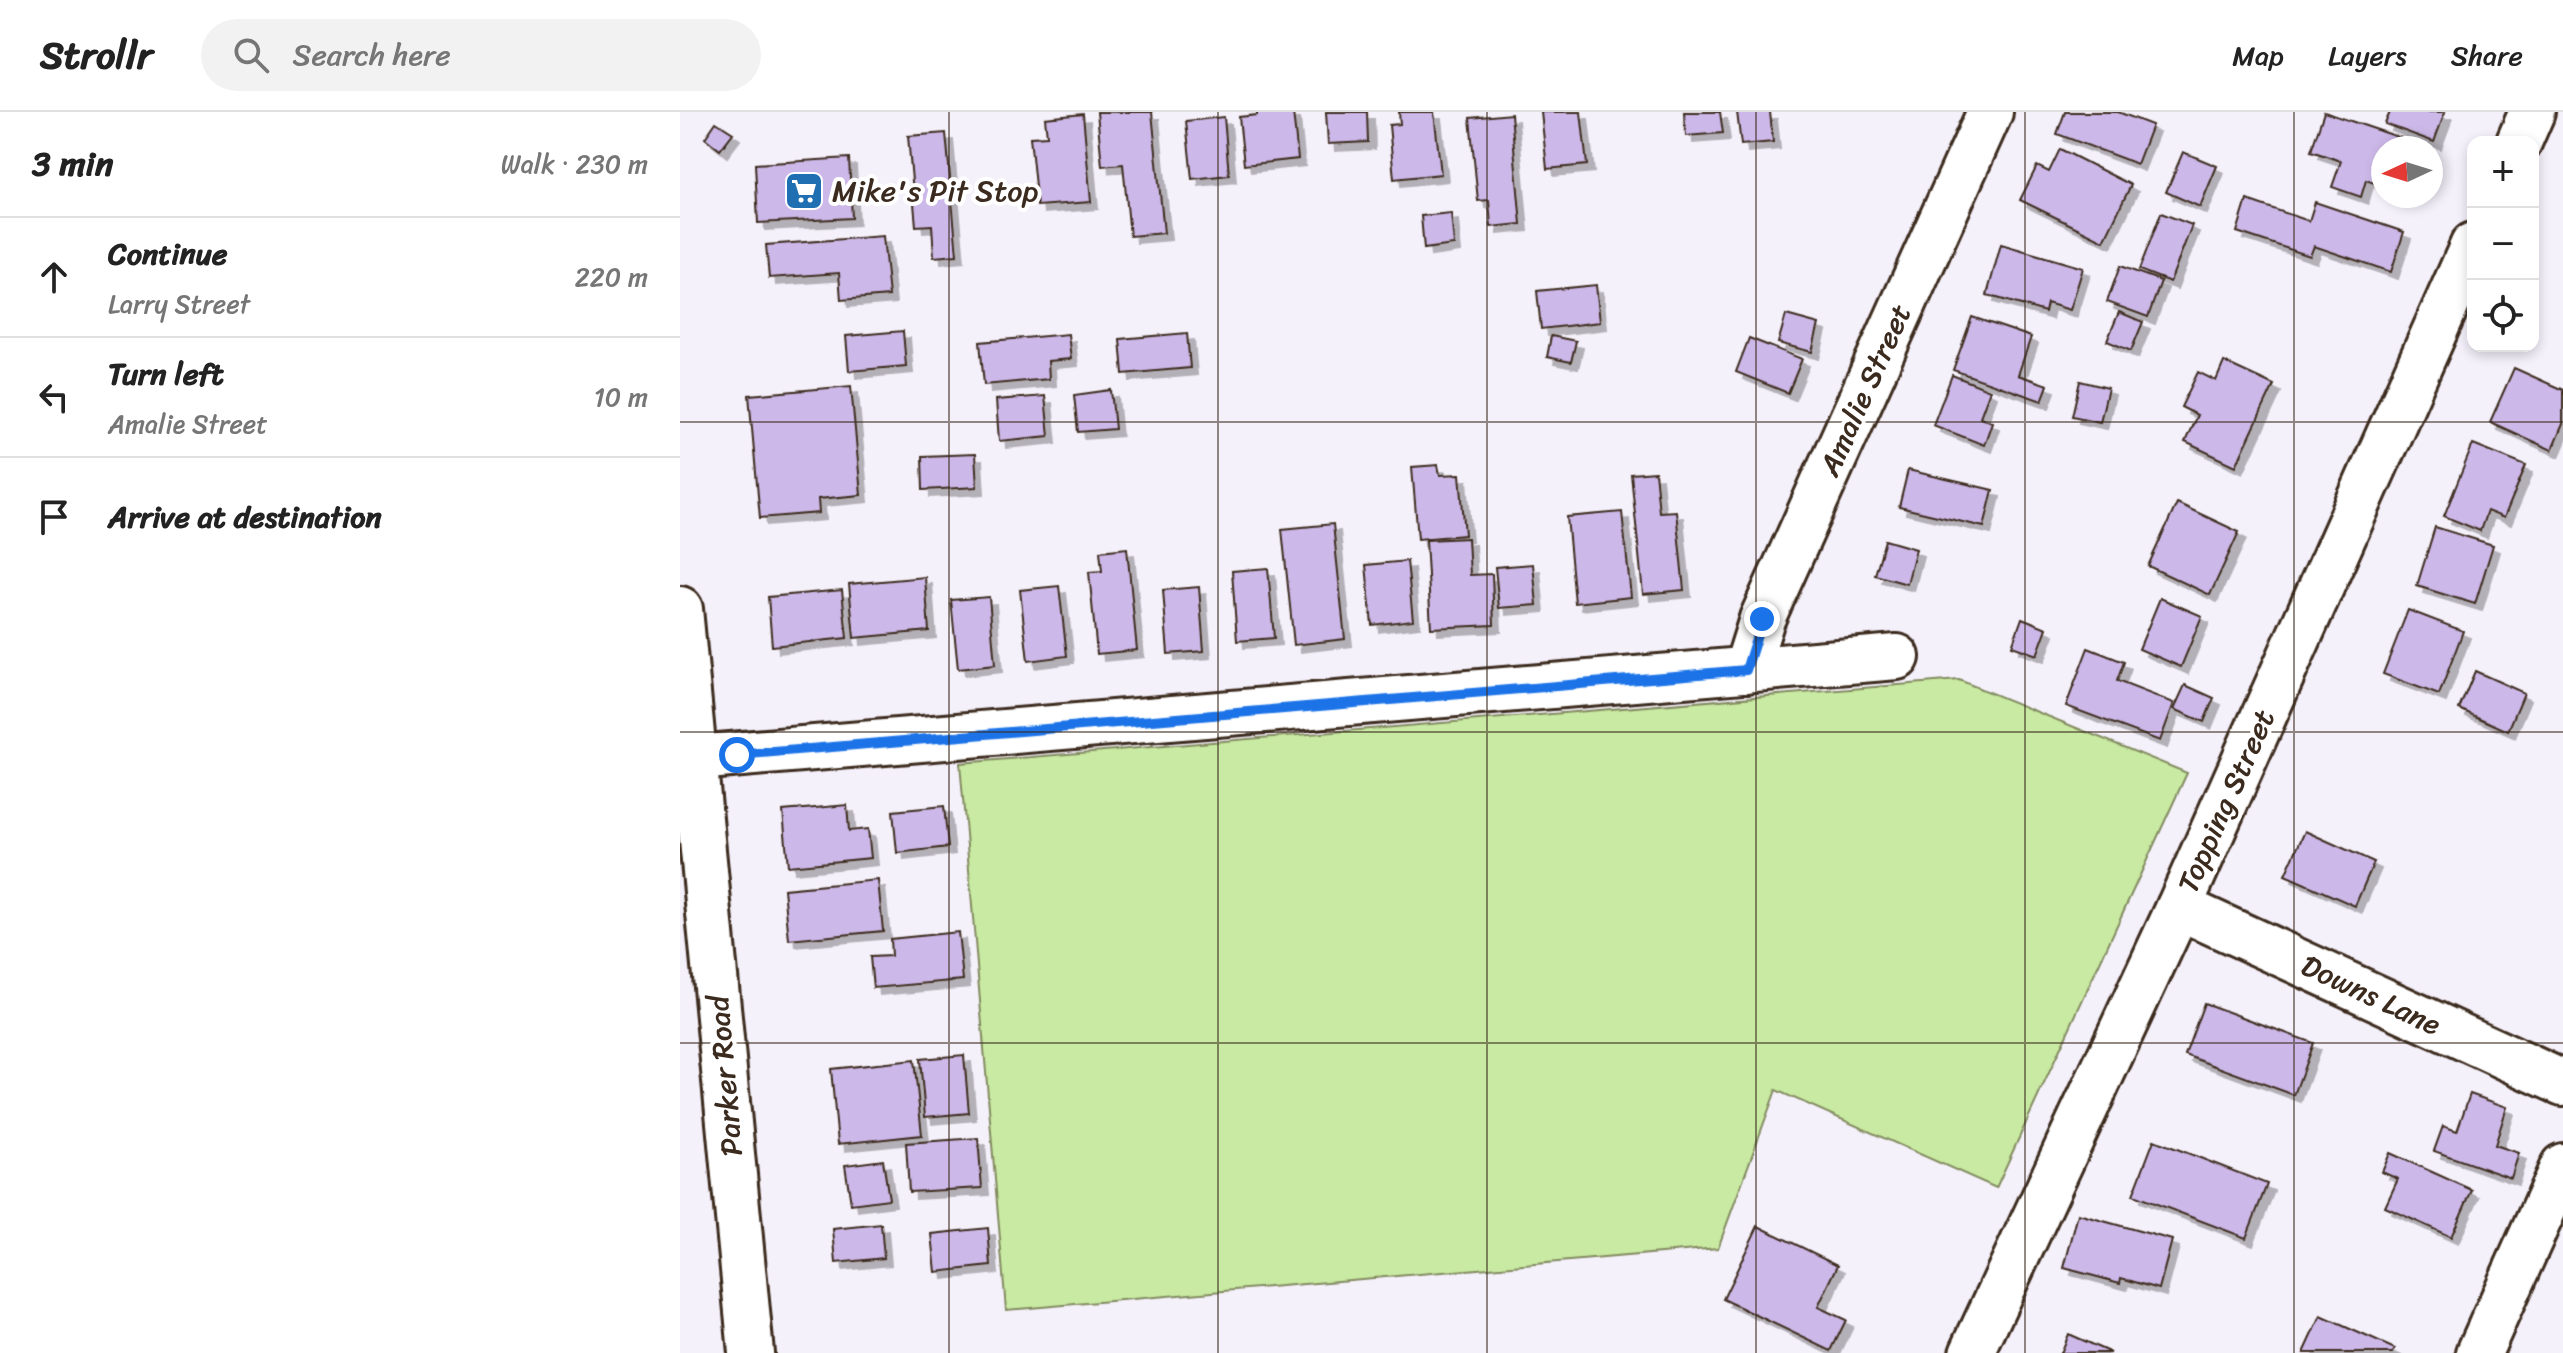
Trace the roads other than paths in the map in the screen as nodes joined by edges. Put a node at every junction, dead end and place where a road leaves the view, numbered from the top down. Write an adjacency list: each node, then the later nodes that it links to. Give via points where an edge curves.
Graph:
1 (1990, 112): 7 (street, Amalie Street, via 1762,619)
2 (2532, 112): 3 (street)
3 (2522, 136)
4 (2467, 259): 9 (street, Topping Street)
5 (680, 609): 8 (street, Parker Road)
6 (1897, 657): 7 (street)
7 (1746, 670): 8 (street)
8 (695, 758): 12 (street, Parker Road)
9 (2179, 907): 10 (street, Downs Lane); 13 (street, Topping Street)
10 (2563, 1083)
11 (2563, 1166): 14 (street)
12 (751, 1353)
13 (1972, 1353)
14 (2479, 1353)

